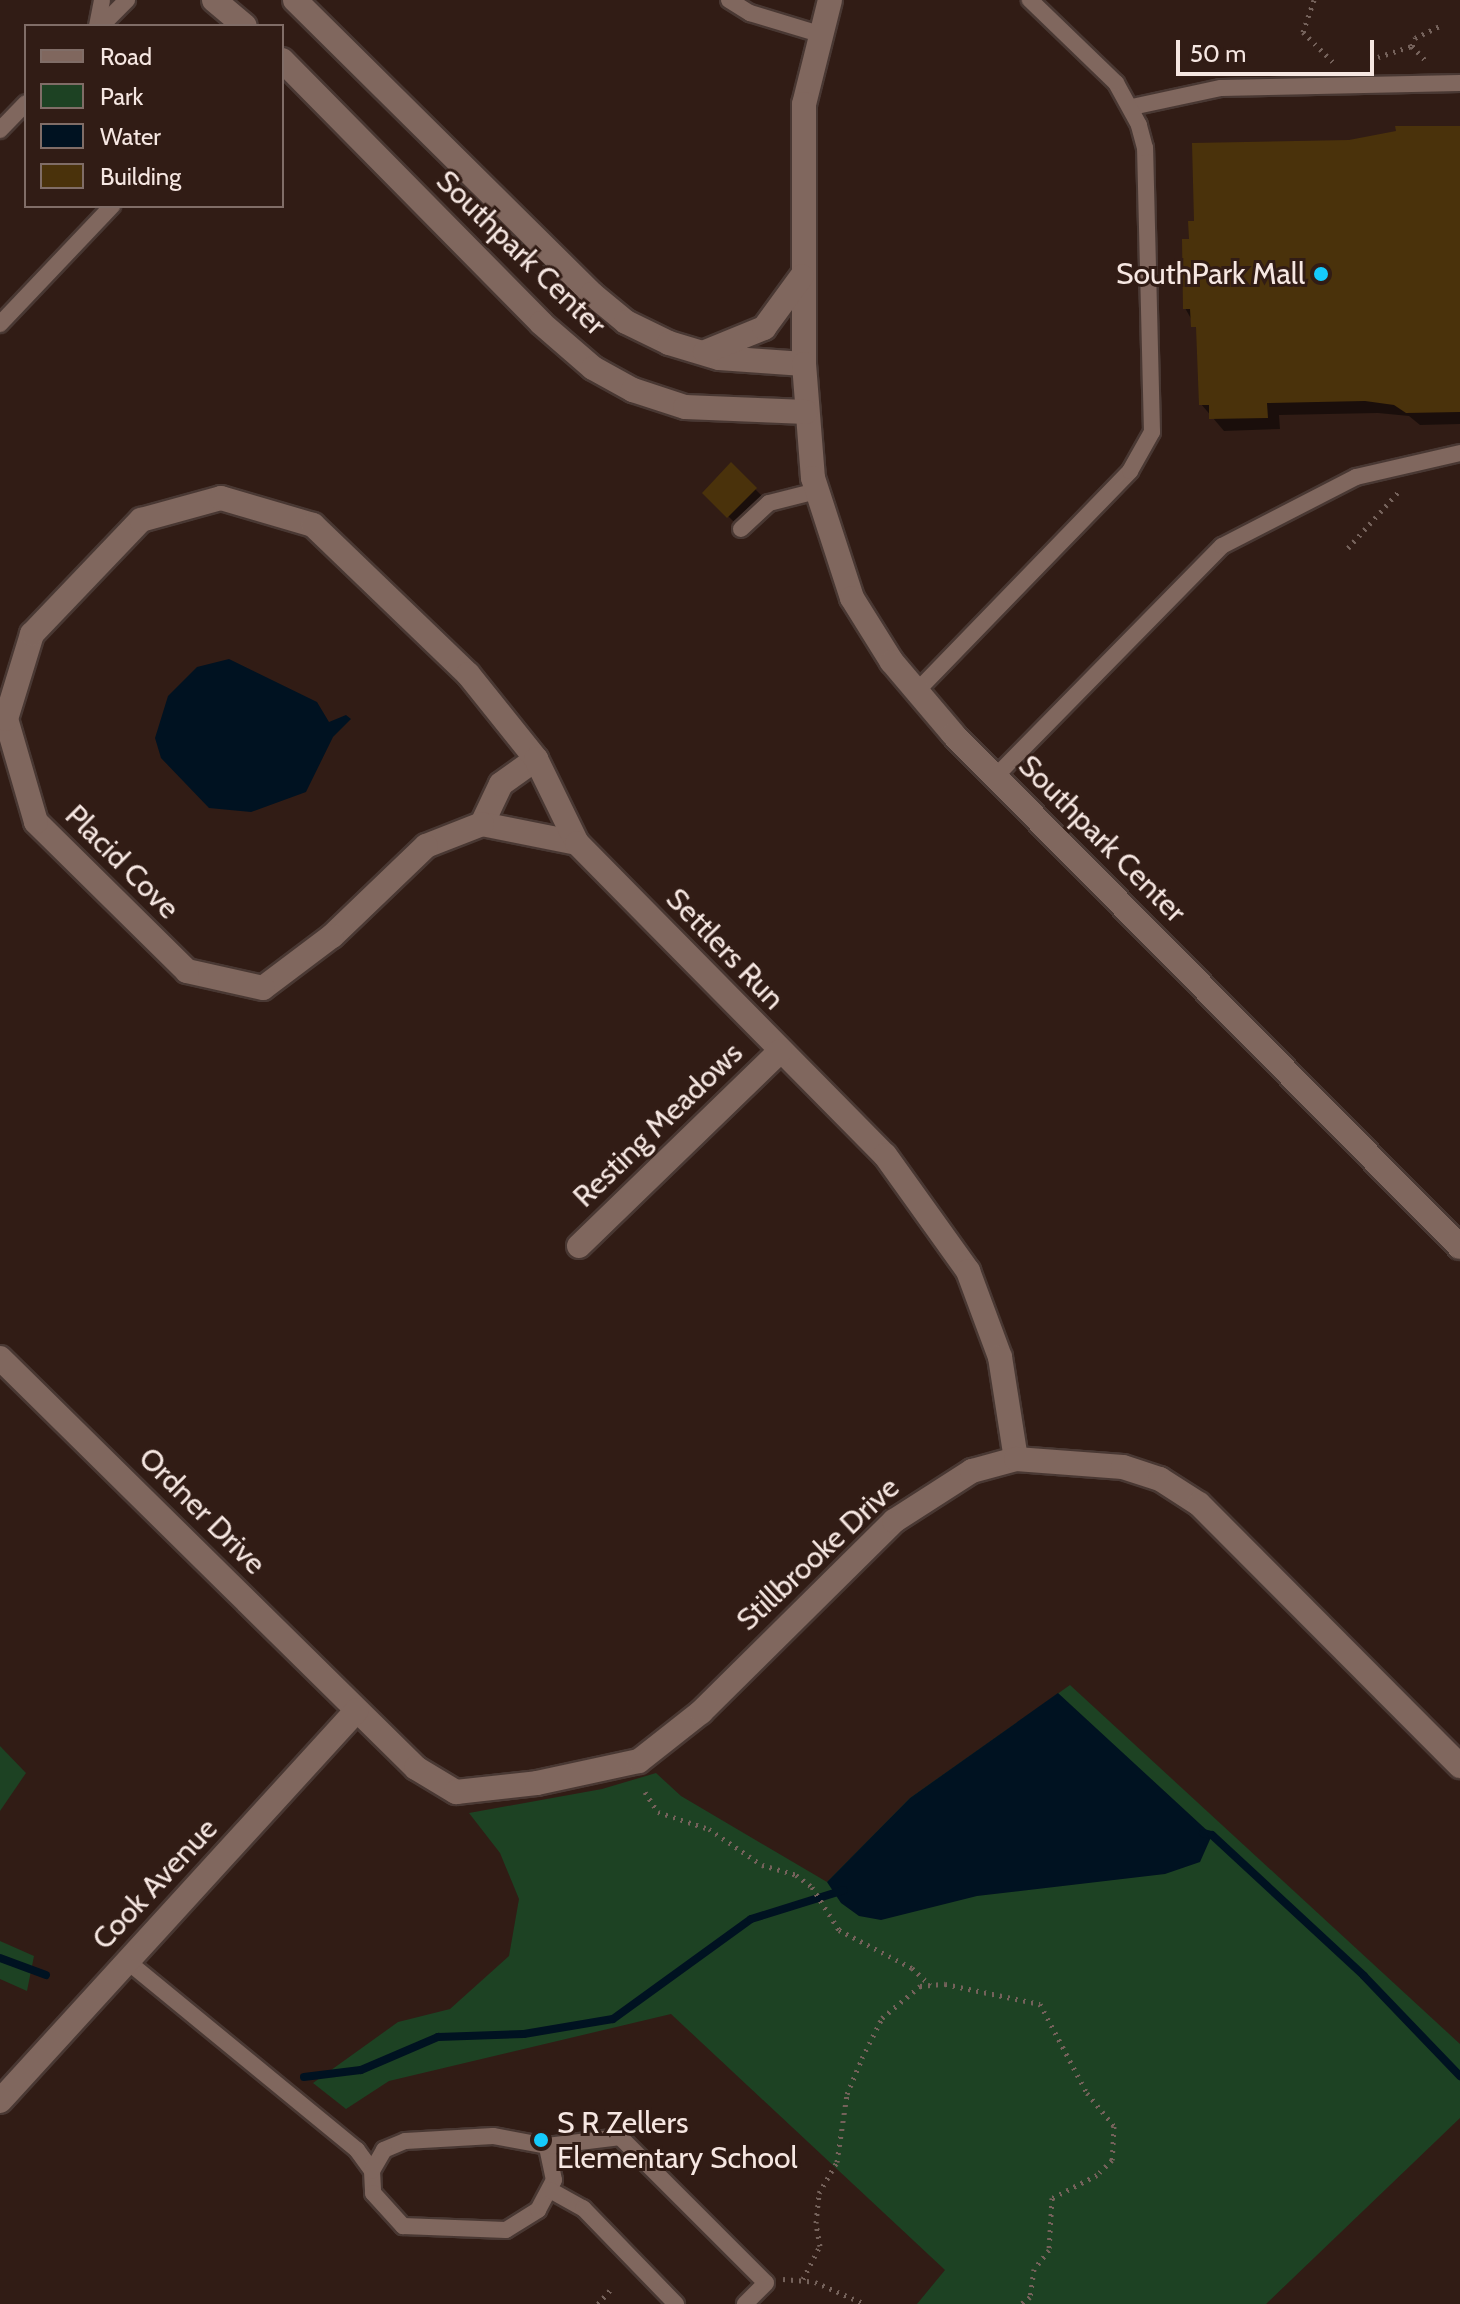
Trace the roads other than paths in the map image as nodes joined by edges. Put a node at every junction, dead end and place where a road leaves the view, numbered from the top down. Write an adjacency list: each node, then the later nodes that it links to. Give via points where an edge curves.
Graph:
1 (102, 0): 8 (lane)
2 (127, 0): 9 (lane)
3 (214, 0): 10 (street)
4 (295, 0): 20 (street, Southpark Center, via 603,304 641,331)
5 (729, 0): 11 (lane, via 750,13)
6 (830, 0): 11 (street, Southpark Center)
7 (1030, 0): 15 (lane, via 1116,83)
8 (99, 24)
9 (101, 24)
10 (243, 24)
11 (819, 34): 18 (street, Southpark Center, via 802,128)
12 (292, 77): 22 (street, Southpark Center, via 593,368 633,390 685,407)
13 (1460, 83): 15 (lane, via 1221,88)
14 (24, 105): 16 (lane)
15 (1132, 107): 27 (lane, via 1145,148 1150,439 1130,471)
16 (0, 130)
17 (110, 208): 19 (lane)
18 (802, 276): 20 (street, via 764,328); 21 (street, Southpark Center)
19 (0, 324)
20 (705, 352): 21 (street, Southpark Center, via 750,362)
21 (804, 364): 22 (street, Southpark Center)
22 (806, 412): 24 (street, Southpark Center)
23 (1460, 453): 29 (lane, via 1356,477 1222,546)
24 (816, 491): 26 (lane, via 769,503); 27 (street, Southpark Center, via 852,598)
25 (313, 525): 28 (street, Settlers Run, via 468,674); 30 (street, Placid Cove, via 221,498 141,520 32,634 6,719 36,822 187,971 263,988 332,936 426,846)
26 (741, 529)
27 (916, 692): 29 (street, Southpark Center)
28 (536, 759): 30 (street, via 501,784); 31 (street, Settlers Run)
29 (995, 777): 34 (street, Southpark Center)
30 (482, 824): 31 (street)
31 (577, 843): 32 (street, Settlers Run)
32 (780, 1051): 33 (street, Resting Meadows); 36 (street, Settlers Run, via 885,1155 968,1271 1000,1357)
33 (579, 1246)
34 (1460, 1247)
35 (0, 1358): 37 (street, Ordner Drive)
36 (1016, 1459): 37 (street, Stillbrooke Drive, via 972,1471 894,1521 701,1712 639,1761 537,1783 456,1792 416,1768); 38 (street, Stillbrooke Drive, via 1123,1467 1160,1479 1199,1504)
37 (357, 1710): 39 (street, Cook Avenue)
38 (1460, 1766)
39 (127, 1961): 40 (street, Cook Avenue); 42 (lane, via 357,2150)
40 (0, 2101)
41 (547, 2146): 42 (lane, via 493,2136 405,2141 384,2150); 43 (lane, via 554,2180); 45 (lane, via 620,2137 766,2283)
42 (372, 2171): 43 (lane, via 373,2193 403,2226 506,2230 538,2210)
43 (550, 2190): 44 (lane, via 591,2217)
44 (676, 2304)
45 (745, 2304)

